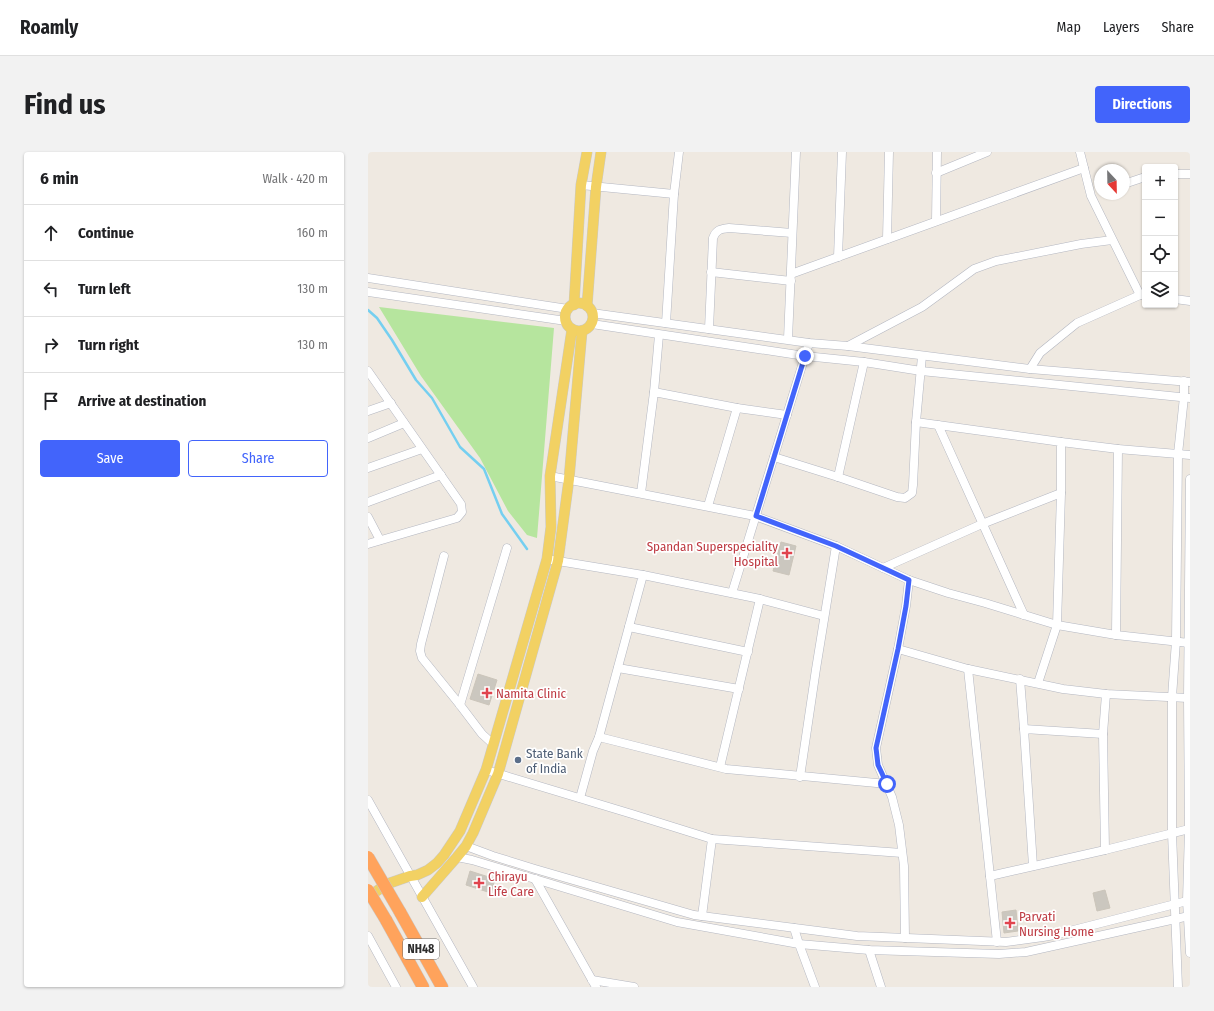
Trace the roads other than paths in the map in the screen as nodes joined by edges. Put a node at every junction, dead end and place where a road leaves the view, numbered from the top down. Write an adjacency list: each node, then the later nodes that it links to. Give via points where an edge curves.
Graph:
1 (587, 152): 16 (main road)
2 (601, 152): 17 (main road)
3 (679, 152): 18 (street)
4 (796, 152): 22 (street)
5 (842, 152): 25 (street)
6 (889, 152): 23 (street)
7 (937, 152): 11 (street)
8 (987, 152): 11 (street)
9 (1080, 152): 10 (street)
10 (1084, 168): 20 (street); 21 (street)
11 (936, 173): 21 (street)
12 (1178, 174): 13 (street)
13 (1190, 174)
14 (1142, 178): 15 (street)
15 (1130, 182)
16 (581, 185): 17 (street); 33 (main road)
17 (596, 186): 18 (street); 34 (main road)
18 (674, 194): 35 (street)
19 (1094, 195): 20 (street)
20 (1091, 196): 24 (street)
21 (936, 221): 23 (street)
22 (792, 233): 26 (street, via 721,229 712,238); 27 (street)
23 (888, 239): 25 (street)
24 (1112, 240): 30 (street); 43 (street, via 996,261 974,269 922,306)
25 (838, 257): 27 (street)
26 (711, 272): 27 (street); 38 (street)
27 (791, 277): 41 (street)
28 (368, 278): 33 (street)
29 (368, 292): 37 (street)
30 (1142, 295): 47 (street, via 1077,323 1040,354)
31 (1178, 299): 32 (street)
32 (1190, 301)
33 (571, 307): 34 (main road, via 583,304); 37 (main road, via 565,317)
34 (590, 310): 35 (street); 36 (main road)
35 (666, 323): 38 (street)
36 (592, 324): 39 (main road); 40 (street)
37 (569, 325): 39 (main road, via 577,331); 69 (main road)
38 (708, 329): 41 (street)
39 (582, 331): 71 (main road)
40 (659, 335): 44 (street); 51 (street)
41 (788, 339): 42 (street)
42 (809, 343): 43 (street); 44 (street)
43 (848, 346): 45 (street)
44 (805, 356): 46 (street); 56 (street)
45 (922, 356): 47 (street); 49 (street)
46 (864, 362): 49 (street); 70 (street)
47 (1030, 369): 50 (street)
48 (368, 371): 53 (street)
49 (921, 371): 52 (street); 57 (street)
50 (1187, 382): 52 (street)
51 (654, 392): 54 (street); 73 (street)
52 (1187, 397): 64 (street)
53 (391, 403): 55 (street); 58 (street)
54 (737, 408): 56 (street); 76 (street)
55 (368, 411)
56 (787, 415): 66 (street)
57 (916, 422): 59 (street); 70 (street, via 912,493 905,498 897,498)
58 (404, 423): 60 (street); 62 (street)
59 (938, 425): 61 (street); 79 (street)
60 (368, 438)
61 (1061, 442): 63 (street); 74 (street)
62 (422, 449): 67 (street); 68 (street)
63 (1118, 449): 64 (street); 96 (street)
64 (1178, 454): 65 (street); 97 (street)
65 (1190, 455)
66 (774, 457): 70 (street); 77 (street)
67 (368, 468)
68 (440, 475): 75 (street); 80 (street, via 461,504 460,515)
69 (550, 476): 71 (street); 85 (main road, via 551,527)
70 (838, 477)
71 (569, 479): 73 (street); 86 (main road)
72 (1190, 479): 98 (street)
73 (641, 493): 76 (street)
74 (1061, 493): 79 (street); 94 (street)
75 (368, 502)
76 (708, 506): 77 (street)
77 (756, 516): 82 (street); 90 (street)
78 (368, 517): 80 (street)
79 (982, 524): 87 (street); 92 (street)
80 (380, 540): 81 (street)
81 (368, 544)
82 (836, 546): 87 (street); 93 (street)
83 (507, 548): 109 (street)
84 (444, 556): 109 (street, via 420,651 422,658)
85 (547, 559): 86 (street); 113 (main road)
86 (558, 561): 88 (street); 116 (main road)
87 (883, 568): 89 (street)
88 (643, 575): 90 (street); 95 (street)
89 (909, 580): 92 (street); 99 (street)
90 (732, 593): 91 (street)
91 (760, 599): 93 (street); 100 (street)
92 (1024, 615): 94 (street)
93 (824, 616): 117 (street)
94 (1057, 625): 96 (street); 104 (street)
95 (629, 627): 100 (street); 101 (street)
96 (1116, 635): 97 (street)
97 (1176, 641): 98 (street); 107 (street)
98 (1189, 642): 108 (street)
99 (898, 649): 102 (street); 118 (street, via 876,748 878,765)
100 (748, 652): 105 (street)
101 (618, 668): 105 (street); 112 (street)
102 (968, 669): 103 (street); 133 (street)
103 (1020, 679): 104 (street); 110 (street)
104 (1038, 683): 106 (street)
105 (739, 689): 114 (street)
106 (1106, 694): 107 (street); 111 (street)
107 (1172, 697): 108 (street); 122 (street)
108 (1188, 698): 121 (street)
109 (460, 705): 113 (street)
110 (1024, 729): 111 (street); 131 (street)
111 (1103, 734): 126 (street)
112 (599, 737): 114 (street); 119 (street)
113 (493, 744): 115 (main road)
114 (720, 767): 117 (street)
115 (486, 770): 116 (street); 124 (main road)
116 (498, 774): 119 (street); 125 (main road)
117 (800, 777): 118 (street)
118 (887, 784): 128 (street, via 899,825)
119 (580, 798): 123 (street)
120 (368, 800): 132 (street)
121 (1189, 829): 122 (street); 138 (street)
122 (1172, 833): 126 (street); 139 (street)
123 (712, 839): 128 (street); 140 (street)
124 (454, 841): 125 (main road); 127 (main road)
125 (466, 846): 130 (main road); 140 (street, via 535,869)
126 (1105, 850): 131 (street)
127 (447, 852): 130 (main road); 132 (main road, via 428,870)
128 (902, 852): 144 (street)
129 (368, 857): 153 (highway, NH48, bridge)
130 (457, 857): 134 (street); 137 (main road)
131 (1033, 866): 133 (street)
132 (410, 876): 136 (main road, via 387,884); 137 (street)
133 (990, 876): 146 (street)
134 (535, 879): 147 (street, via 677,922); 150 (street)
135 (368, 890): 152 (highway, NH48, bridge)
136 (368, 896)
137 (422, 897): 154 (street)
138 (1187, 901): 139 (street); 141 (street)
139 (1175, 904): 142 (street); 146 (street, via 1043,937)
140 (702, 916): 143 (street)
141 (1189, 916): 142 (street); 149 (street)
142 (1176, 919): 148 (street, via 1026,952 999,954); 158 (street)
143 (794, 928): 144 (street, via 857,936); 147 (street)
144 (905, 938): 146 (street)
145 (369, 940): 151 (street)
146 (997, 942)
147 (799, 944): 148 (street); 156 (street)
148 (870, 950): 157 (street)
149 (1190, 953)
150 (594, 983): 155 (street)
151 (396, 987)
152 (423, 987)
153 (442, 987)
154 (473, 987)
155 (634, 987)
156 (815, 987)
157 (881, 987)
158 (1178, 987)

